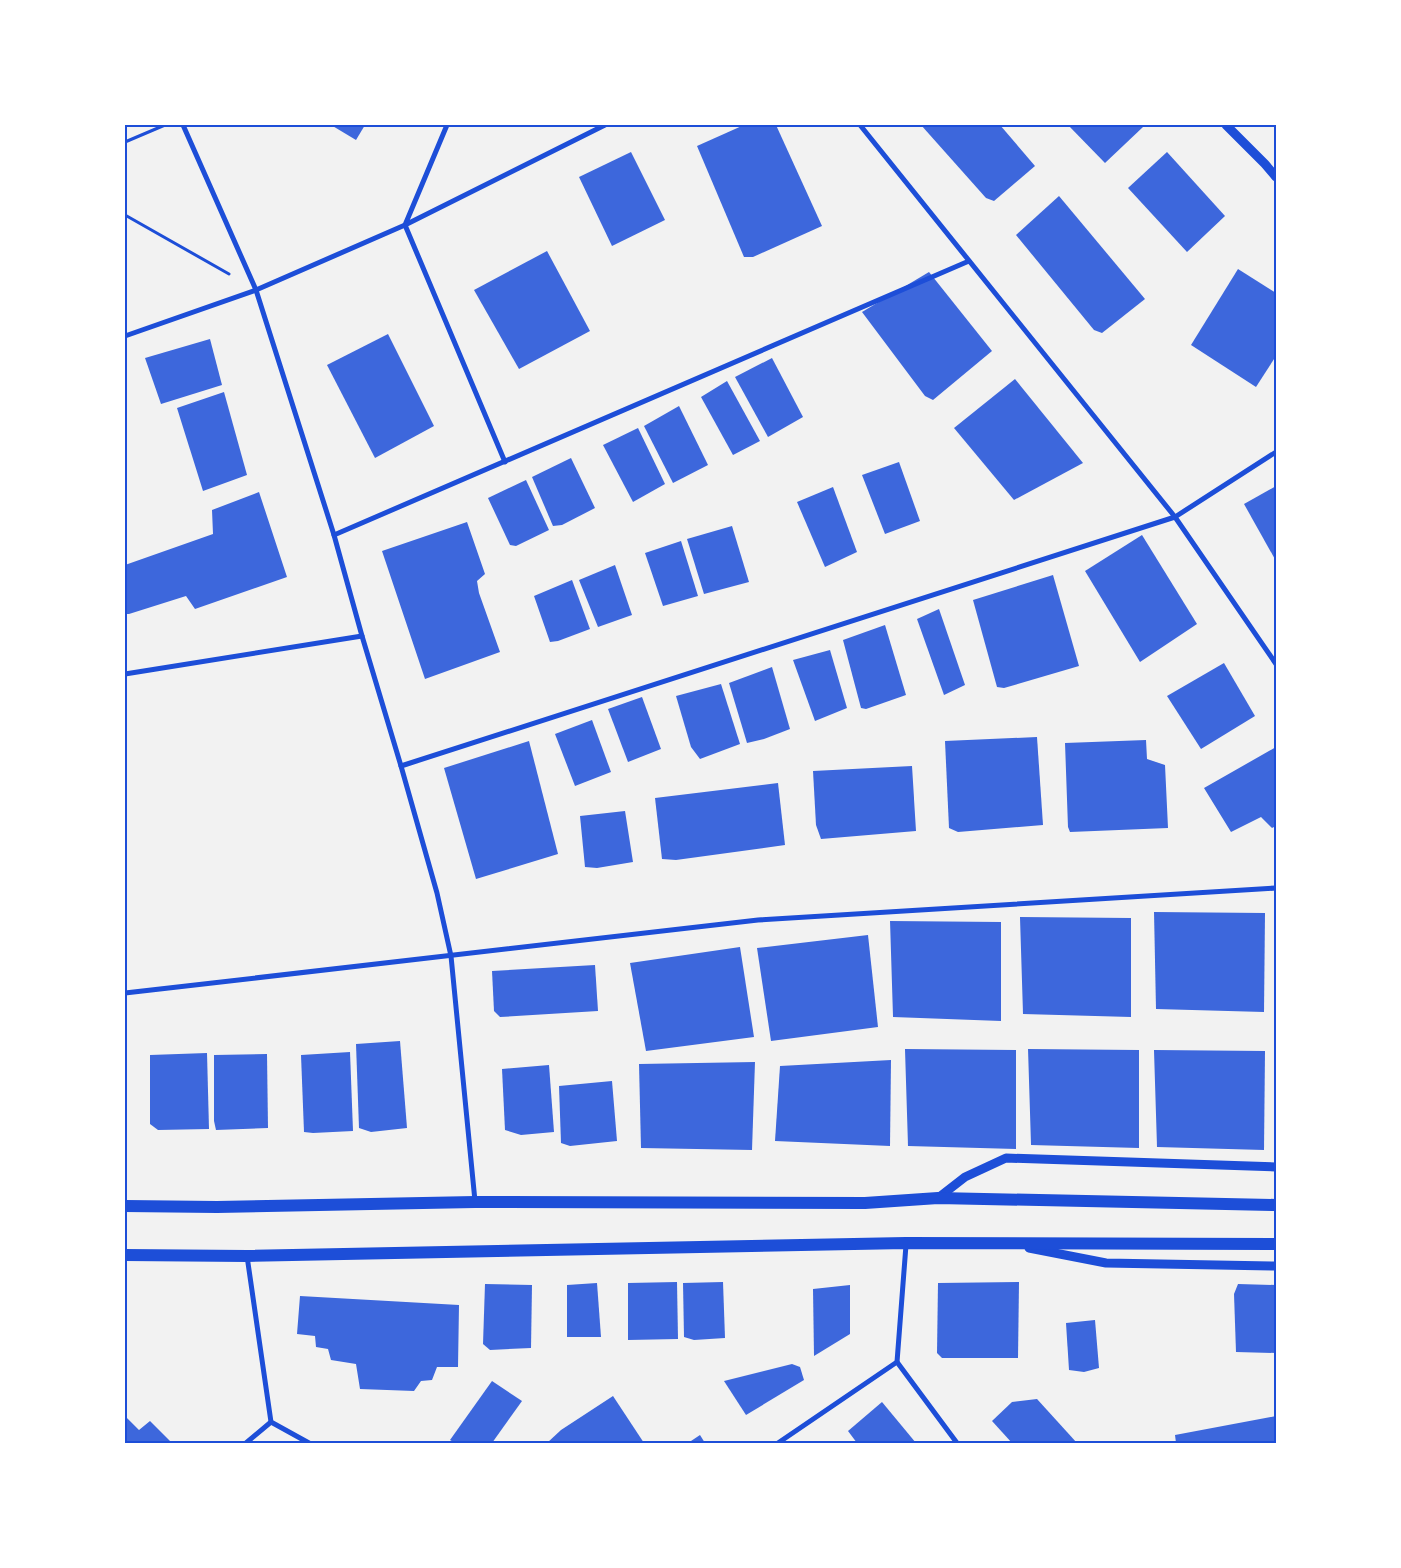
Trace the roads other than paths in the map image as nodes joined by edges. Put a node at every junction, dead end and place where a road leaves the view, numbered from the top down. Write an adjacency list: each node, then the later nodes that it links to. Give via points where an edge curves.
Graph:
1 (183, 125): 9 (street)
2 (447, 125): 7 (street)
3 (605, 125): 7 (street)
4 (860, 125): 8 (street)
5 (1226, 125): 6 (street)
6 (1276, 177)
7 (405, 225): 9 (street); 12 (street)
8 (969, 261): 12 (street); 13 (street)
9 (256, 290): 10 (street); 14 (street)
10 (125, 336)
11 (1276, 452): 13 (street)
12 (505, 462): 14 (street)
13 (1175, 517): 16 (street); 18 (street)
14 (334, 535): 15 (street)
15 (362, 636): 17 (street); 18 (street)
16 (1276, 664)
17 (125, 674)
18 (401, 766): 20 (street)
19 (1276, 888): 20 (street, via 758,920)
20 (451, 956): 21 (street); 24 (street)
21 (125, 993)
22 (1276, 1168): 23 (street, via 1006,1158 965,1177)
23 (938, 1198): 24 (main road, via 866,1203); 25 (main road)
24 (475, 1202): 26 (main road, via 217,1208)
25 (1276, 1205)
26 (125, 1206)
27 (906, 1243): 28 (main road); 31 (main road); 33 (street)
28 (1004, 1243): 29 (main road); 32 (street, via 1106,1262)
29 (1276, 1244)
30 (125, 1255): 31 (main road)
31 (247, 1256): 34 (street)
32 (1276, 1266)
33 (897, 1362): 37 (street); 38 (street)
34 (271, 1422): 35 (street); 36 (street)
35 (246, 1443)
36 (309, 1443)
37 (778, 1443)
38 (957, 1443)

